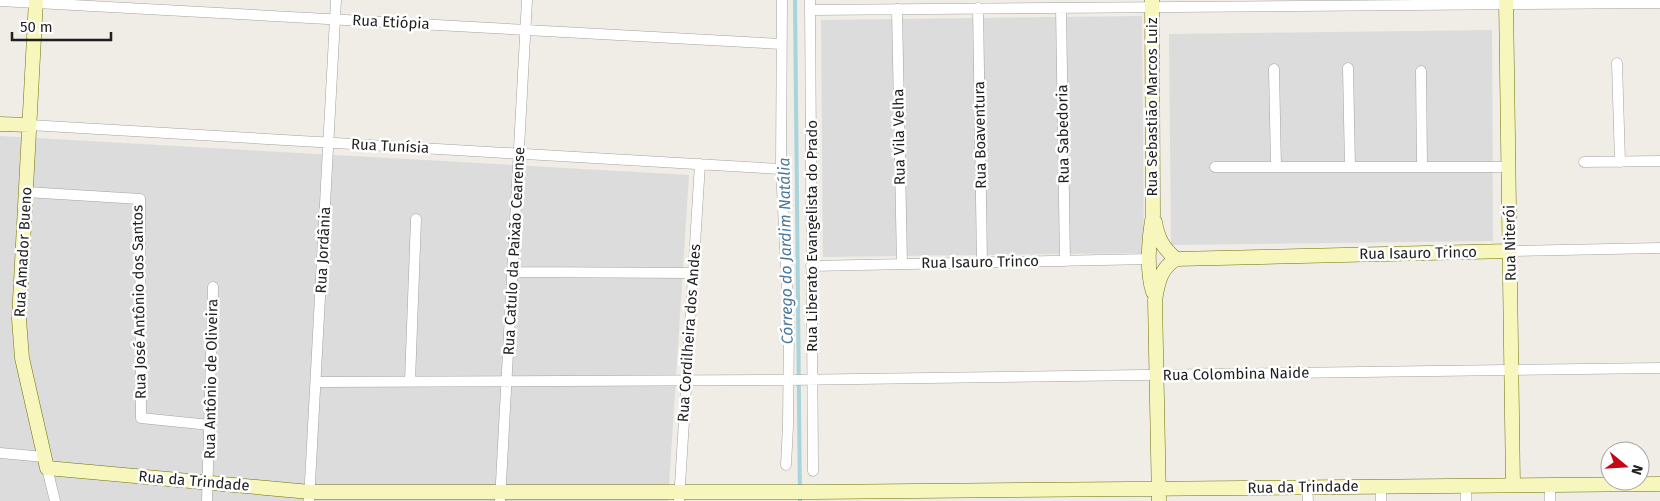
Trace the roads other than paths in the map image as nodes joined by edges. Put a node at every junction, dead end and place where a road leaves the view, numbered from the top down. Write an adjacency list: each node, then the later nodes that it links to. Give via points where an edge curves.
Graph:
1 (336, 0): 14 (street, Rua Jordânia)
2 (527, 0): 15 (street, Rua Catulo da Paixão Cearense)
3 (782, 0): 16 (street)
4 (0, 1): 5 (street, Rua Etiópia)
5 (36, 2): 14 (street, Rua Etiópia); 22 (main road, Rua Amador Bueno)
6 (1506, 2): 7 (street); 9 (street); 33 (main road, Rua Niterói)
7 (1330, 3): 8 (street)
8 (1152, 4): 12 (street); 36 (main road, Rua Sebastião Marcos Luiz)
9 (1660, 4)
10 (810, 5): 13 (street); 45 (street, Rua Liberato Evangelista do Prado)
11 (978, 8): 12 (street); 13 (street); 43 (street, Rua Boaventura)
12 (1061, 8): 42 (street, Rua Sabedoria)
13 (897, 9): 44 (street, Rua Vila Velha)
14 (335, 19): 15 (street, Rua Etiópia); 23 (street, Rua Jordânia)
15 (526, 30): 16 (street, Rua Etiópia); 24 (street, Rua Catulo da Paixão Cearense)
16 (781, 44): 34 (street)
17 (1617, 63): 27 (street)
18 (1348, 68): 31 (street)
19 (1274, 69): 30 (street)
20 (1421, 71): 32 (street)
21 (0, 124): 22 (main road, Rua Tunísia)
22 (29, 125): 23 (street, Rua Tunísia); 35 (main road, Rua Amador Bueno)
23 (328, 143): 24 (street, Rua Tunísia); 57 (street, Rua Jordânia)
24 (519, 154): 28 (street, Rua Tunísia); 46 (street, Rua Catulo da Paixão Cearense)
25 (1660, 161): 27 (street)
26 (1584, 162): 27 (street)
27 (1620, 162)
28 (700, 164): 34 (street, Rua Tunísia); 47 (street, Rua Cordilheira dos Andes)
29 (1215, 167): 30 (street)
30 (1276, 167): 31 (street)
31 (1350, 167): 32 (street)
32 (1422, 167): 33 (street)
33 (1508, 167): 39 (main road, Rua Niterói)
34 (781, 169): 54 (street, via 789,315)
35 (26, 192): 59 (street, Rua José Antônio dos Santos, via 140,199 141,418); 61 (main road, Rua Amador Bueno, via 20,339)
36 (1153, 215): 40 (main road, Rua Sebastião Marcos Luiz); 41 (main road, Rua Sebastião Marcos Luiz, via 1157,236)
37 (416, 219): 58 (street)
38 (1660, 248): 39 (street, Rua Isauro Trinco)
39 (1510, 251): 41 (main road, Rua Isauro Trinco); 51 (main road, Rua Niterói)
40 (1150, 259): 42 (street, Rua Isauro Trinco); 49 (main road, Rua Sebastião Marcos Luiz)
41 (1176, 259): 49 (main road, Rua Sebastião Marcos Luiz, via 1161,273)
42 (1065, 261): 43 (street, Rua Isauro Trinco)
43 (982, 262): 44 (street, Rua Isauro Trinco)
44 (902, 264): 45 (street, Rua Isauro Trinco)
45 (811, 266): 55 (street, Rua Liberato Evangelista do Prado)
46 (512, 272): 47 (street); 56 (street, Rua Catulo da Paixão Cearense)
47 (693, 273): 53 (street, Rua Cordilheira dos Andes)
48 (212, 287): 59 (street, Rua Antônio de Oliveira)
49 (1155, 300): 52 (main road, Rua Sebastião Marcos Luiz)
50 (1660, 368): 51 (street, Rua Colombina Naide)
51 (1511, 370): 52 (street, Rua Colombina Naide); 66 (main road, Rua Niterói)
52 (1157, 375): 55 (street, Rua Colombina Naide); 71 (main road, Rua Sebastião Marcos Luiz)
53 (686, 380): 54 (street, Rua Colombina Naide); 56 (street, Rua Colombina Naide); 72 (street, Rua Cordilheira dos Andes)
54 (787, 380): 55 (street, Rua Colombina Naide); 62 (street)
55 (812, 380): 63 (street, Rua Liberato Evangelista do Prado)
56 (506, 381): 58 (street, Rua Colombina Naide); 77 (street, Rua Catulo da Paixão Cearense)
57 (316, 382): 58 (street, Rua Colombina Naide); 75 (street, Rua Jordânia)
58 (410, 382)
59 (210, 425): 64 (street, Rua Antônio de Oliveira)
60 (0, 453): 61 (street, Rua da Trindade)
61 (46, 462): 64 (main road, Rua da Trindade); 78 (street, Rua Amador Bueno)
62 (786, 465)
63 (813, 471)
64 (208, 483): 75 (main road, Rua da Trindade); 79 (street, Rua Antônio de Oliveira)
65 (1660, 484): 67 (main road, Rua da Trindade)
66 (1513, 485): 67 (main road, Rua da Trindade); 68 (main road, Rua da Trindade)
67 (1550, 485): 82 (street)
68 (1466, 486): 69 (main road, Rua da Trindade); 81 (street)
69 (1381, 487): 70 (main road, Rua da Trindade); 80 (street)
70 (1307, 494): 71 (main road, Rua da Trindade)
71 (1159, 495): 74 (main road, Rua da Trindade)
72 (679, 496): 73 (main road, Rua da Trindade); 77 (main road, Rua da Trindade)
73 (788, 496): 74 (main road, Rua da Trindade)
74 (814, 496)
75 (310, 497): 76 (main road, Rua da Trindade)
76 (404, 497): 77 (main road, Rua da Trindade)
77 (500, 497)
78 (55, 501)
79 (207, 501)
80 (1381, 501)
81 (1466, 501)
82 (1550, 501)

